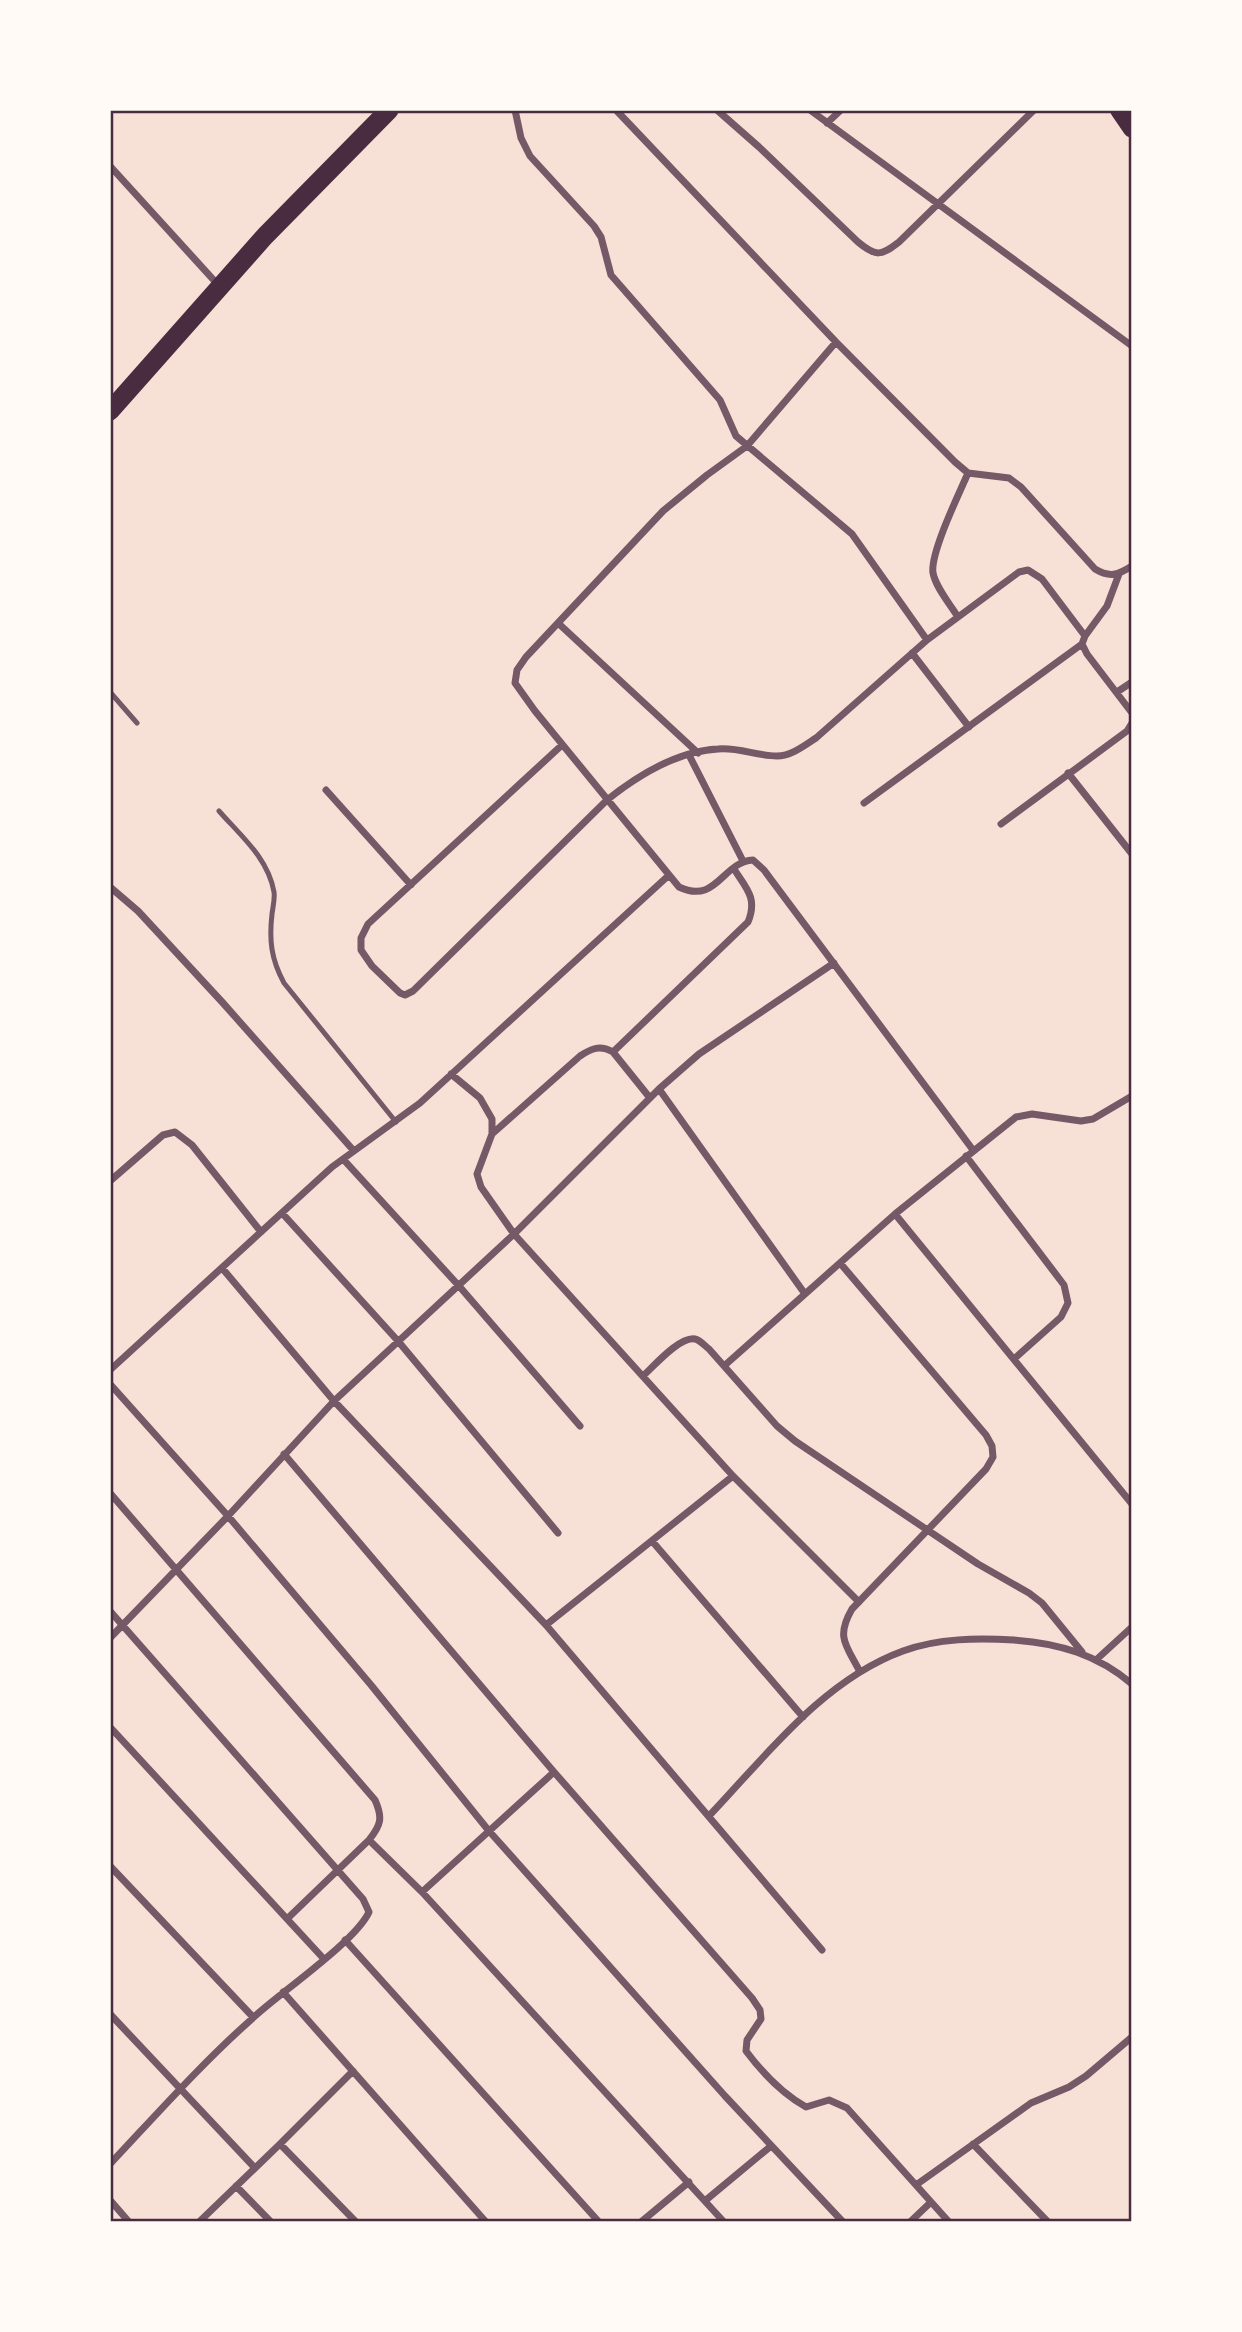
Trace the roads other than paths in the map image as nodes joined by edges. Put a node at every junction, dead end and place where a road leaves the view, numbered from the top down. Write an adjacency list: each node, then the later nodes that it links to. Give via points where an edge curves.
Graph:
1 (389, 110): 13 (highway)
2 (514, 110): 17 (street, via 530,156 601,237 611,275 720,400 732,429)
3 (616, 110): 14 (street)
4 (717, 110): 12 (street, via 871,253 885,253)
5 (810, 110): 9 (street)
6 (841, 110): 9 (street)
7 (1034, 110): 12 (street)
8 (1119, 110): 10 (main road)
9 (827, 123): 12 (street)
10 (1132, 129)
11 (110, 166): 13 (street)
12 (938, 203): 15 (street)
13 (220, 287): 16 (highway)
14 (836, 342): 17 (street); 18 (street)
15 (1132, 346)
16 (110, 411)
17 (747, 446): 22 (street, via 663,511); 23 (street, via 852,534)
18 (968, 473): 20 (street, via 1009,478 1095,569 1106,576); 21 (street, via 933,570)
19 (1132, 566): 20 (street)
20 (1119, 574): 24 (street, via 1102,616)
21 (958, 617): 23 (street); 24 (street, via 1028,570 1042,579)
22 (558, 623): 33 (street, via 526,657 515,683); 34 (street)
23 (927, 640): 25 (street)
24 (1084, 640): 28 (street, via 1087,654); 32 (street)
25 (912, 653): 32 (street); 34 (street, via 798,751 778,757 718,748)
26 (1132, 682): 28 (street)
27 (110, 692): 30 (lane)
28 (1117, 692): 29 (street)
29 (1132, 713)
30 (137, 723)
31 (1132, 723): 36 (street)
32 (969, 727): 39 (street)
33 (562, 745): 38 (street); 46 (street)
34 (698, 752): 35 (street)
35 (689, 755): 38 (street, via 634,780); 43 (street)
36 (1068, 773): 41 (street); 42 (street)
37 (326, 790): 46 (street)
38 (607, 800): 45 (street); 46 (street, via 405,995 360,950 369,924)
39 (864, 803)
40 (219, 811): 54 (lane, via 263,861 271,878 275,896 270,946 284,983)
41 (1001, 824)
42 (1132, 854)
43 (743, 861): 44 (street); 48 (street, via 753,860 764,870)
44 (734, 869): 45 (street, via 702,892 690,893); 49 (street, via 752,898 754,909 748,922)
45 (668, 876): 50 (street)
46 (411, 885)
47 (110, 887): 57 (street, via 148,921)
48 (834, 963): 51 (street, via 699,1054); 56 (street)
49 (613, 1052): 53 (street); 55 (street, via 593,1048 579,1056)
50 (452, 1074): 54 (street); 55 (street, via 488,1108)
51 (659, 1089): 53 (street); 68 (street)
52 (1132, 1096): 56 (street, via 1093,1119 1016,1117)
53 (650, 1098): 64 (street)
54 (396, 1122): 57 (street)
55 (492, 1134): 64 (street, via 477,1174)
56 (973, 1150): 58 (street)
57 (354, 1151): 59 (street)
58 (966, 1156): 62 (street); 70 (street, via 1064,1285 1068,1303 1060,1317)
59 (344, 1159): 61 (street); 67 (street)
60 (110, 1181): 63 (street, via 163,1135 175,1132 192,1144)
61 (282, 1213): 63 (street); 69 (street)
62 (895, 1214): 65 (street); 70 (street)
63 (261, 1232): 66 (street)
64 (514, 1234): 67 (street); 73 (street)
65 (840, 1263): 68 (street); 82 (street, via 992,1446 993,1458 986,1469)
66 (222, 1268): 72 (street); 75 (street)
67 (459, 1286): 69 (street); 76 (street)
68 (805, 1294): 71 (street)
69 (398, 1341): 75 (street); 83 (street)
70 (1014, 1359): 80 (street)
71 (724, 1366): 73 (street, via 697,1339 686,1339); 82 (street, via 795,1441)
72 (110, 1370)
73 (643, 1376): 78 (street)
74 (110, 1384): 81 (street)
75 (334, 1401): 77 (street); 89 (street)
76 (580, 1426)
77 (284, 1454): 81 (street); 98 (street)
78 (733, 1476): 84 (street); 86 (street)
79 (110, 1493): 85 (street)
80 (1132, 1504)
81 (228, 1517): 85 (street); 100 (street)
82 (927, 1531): 86 (street); 92 (street, via 1029,1593)
83 (558, 1534)
84 (652, 1541): 89 (street); 96 (street)
85 (175, 1569): 88 (street); 101 (street, via 375,1800 382,1816)
86 (859, 1602): 94 (street, via 844,1623 842,1637)
87 (110, 1611): 88 (street)
88 (123, 1625): 91 (street); 103 (street)
89 (546, 1625): 99 (street)
90 (1132, 1627): 93 (street)
91 (110, 1638)
92 (1082, 1652): 93 (street); 94 (street, via 1043,1642 954,1640 905,1650)
93 (1096, 1660): 95 (street)
94 (860, 1672): 96 (street)
95 (1132, 1684)
96 (803, 1717): 99 (street)
97 (110, 1727): 105 (street)
98 (554, 1772): 100 (street); 121 (street, via 752,1998 761,2019 747,2040 746,2051 754,2061 806,2107 829,2100 847,2108)
99 (709, 1816): 107 (street)
100 (489, 1831): 104 (street); 117 (street)
101 (369, 1840): 103 (street); 104 (street)
102 (110, 1866): 111 (street)
103 (338, 1872): 105 (street); 106 (street, via 369,1912)
104 (422, 1892): 120 (street)
105 (288, 1918): 108 (street)
106 (345, 1940): 108 (street); 131 (street)
107 (822, 1950)
108 (323, 1958): 109 (street)
109 (283, 1992): 111 (street); 113 (street)
110 (110, 2014): 114 (street)
111 (253, 2017): 114 (street)
112 (1132, 2038): 116 (street, via 1086,2077 1031,2104)
113 (353, 2071): 115 (street); 130 (street)
114 (181, 2088): 118 (street); 119 (street)
115 (280, 2144): 119 (street); 129 (street)
116 (973, 2144): 121 (street); 137 (street)
117 (771, 2146): 124 (street); 134 (street)
118 (110, 2164)
119 (255, 2168): 122 (street)
120 (689, 2182): 124 (street); 132 (street)
121 (916, 2185): 125 (street)
122 (236, 2186): 127 (street); 128 (street)
123 (110, 2200): 126 (street)
124 (706, 2200): 133 (street)
125 (931, 2202): 135 (street); 136 (street)
126 (129, 2222)
127 (199, 2222)
128 (271, 2222)
129 (356, 2222)
130 (486, 2222)
131 (599, 2222)
132 (641, 2222)
133 (724, 2222)
134 (843, 2222)
135 (910, 2222)
136 (949, 2222)
137 (1048, 2222)

